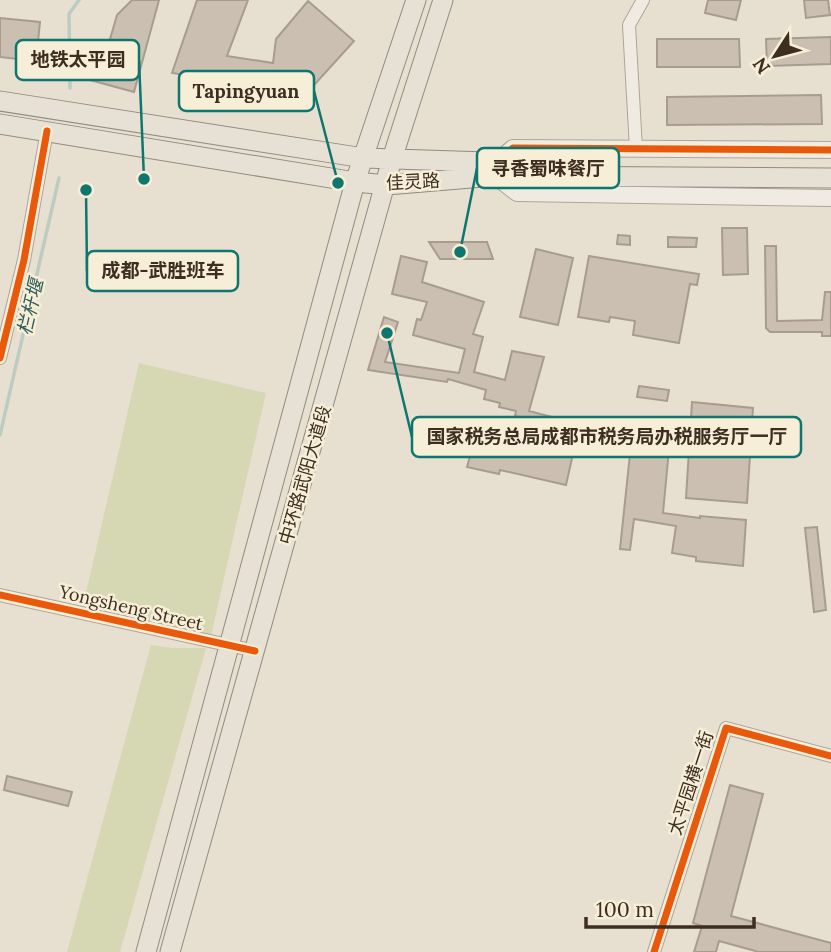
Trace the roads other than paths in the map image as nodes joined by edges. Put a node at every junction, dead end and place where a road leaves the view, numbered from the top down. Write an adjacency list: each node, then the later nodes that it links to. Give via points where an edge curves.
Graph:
1 (416, 0): 9 (main road, 中环路武阳大道段)
2 (443, 0): 10 (main road, 中环路武阳大道段)
3 (643, 0): 7 (street, via 629,25)
4 (0, 101): 9 (main road, 佳灵路)
5 (0, 124): 6 (main road, 佳灵路)
6 (47, 131): 15 (main road, 佳灵路); 18 (street, via 24,260)
7 (636, 149): 8 (street); 12 (street, via 513,148)
8 (831, 150)
9 (364, 158): 10 (main road, 佳灵路); 15 (main road, 中环路武阳大道段)
10 (392, 159): 12 (main road, 佳灵路); 16 (main road, 中环路武阳大道段)
11 (831, 166): 13 (main road, 佳灵路)
12 (494, 170): 13 (main road, 佳灵路); 16 (main road, 佳灵路); 17 (street, via 517,192)
13 (549, 170): 14 (main road, 佳灵路)
14 (831, 178)
15 (355, 182): 16 (main road, 佳灵路); 20 (main road, 中环路武阳大道段)
16 (387, 185): 21 (main road, 中环路武阳大道段)
17 (831, 198)
18 (0, 358)
19 (0, 595): 20 (street, Yongsheng Street)
20 (229, 647): 21 (street, Yongsheng Street); 23 (main road, 中环路武阳大道段)
21 (255, 651): 24 (main road, 中环路武阳大道段)
22 (831, 756): 25 (street, 太平园横一街, via 726,728)
23 (146, 952)
24 (170, 952)
25 (654, 952)

